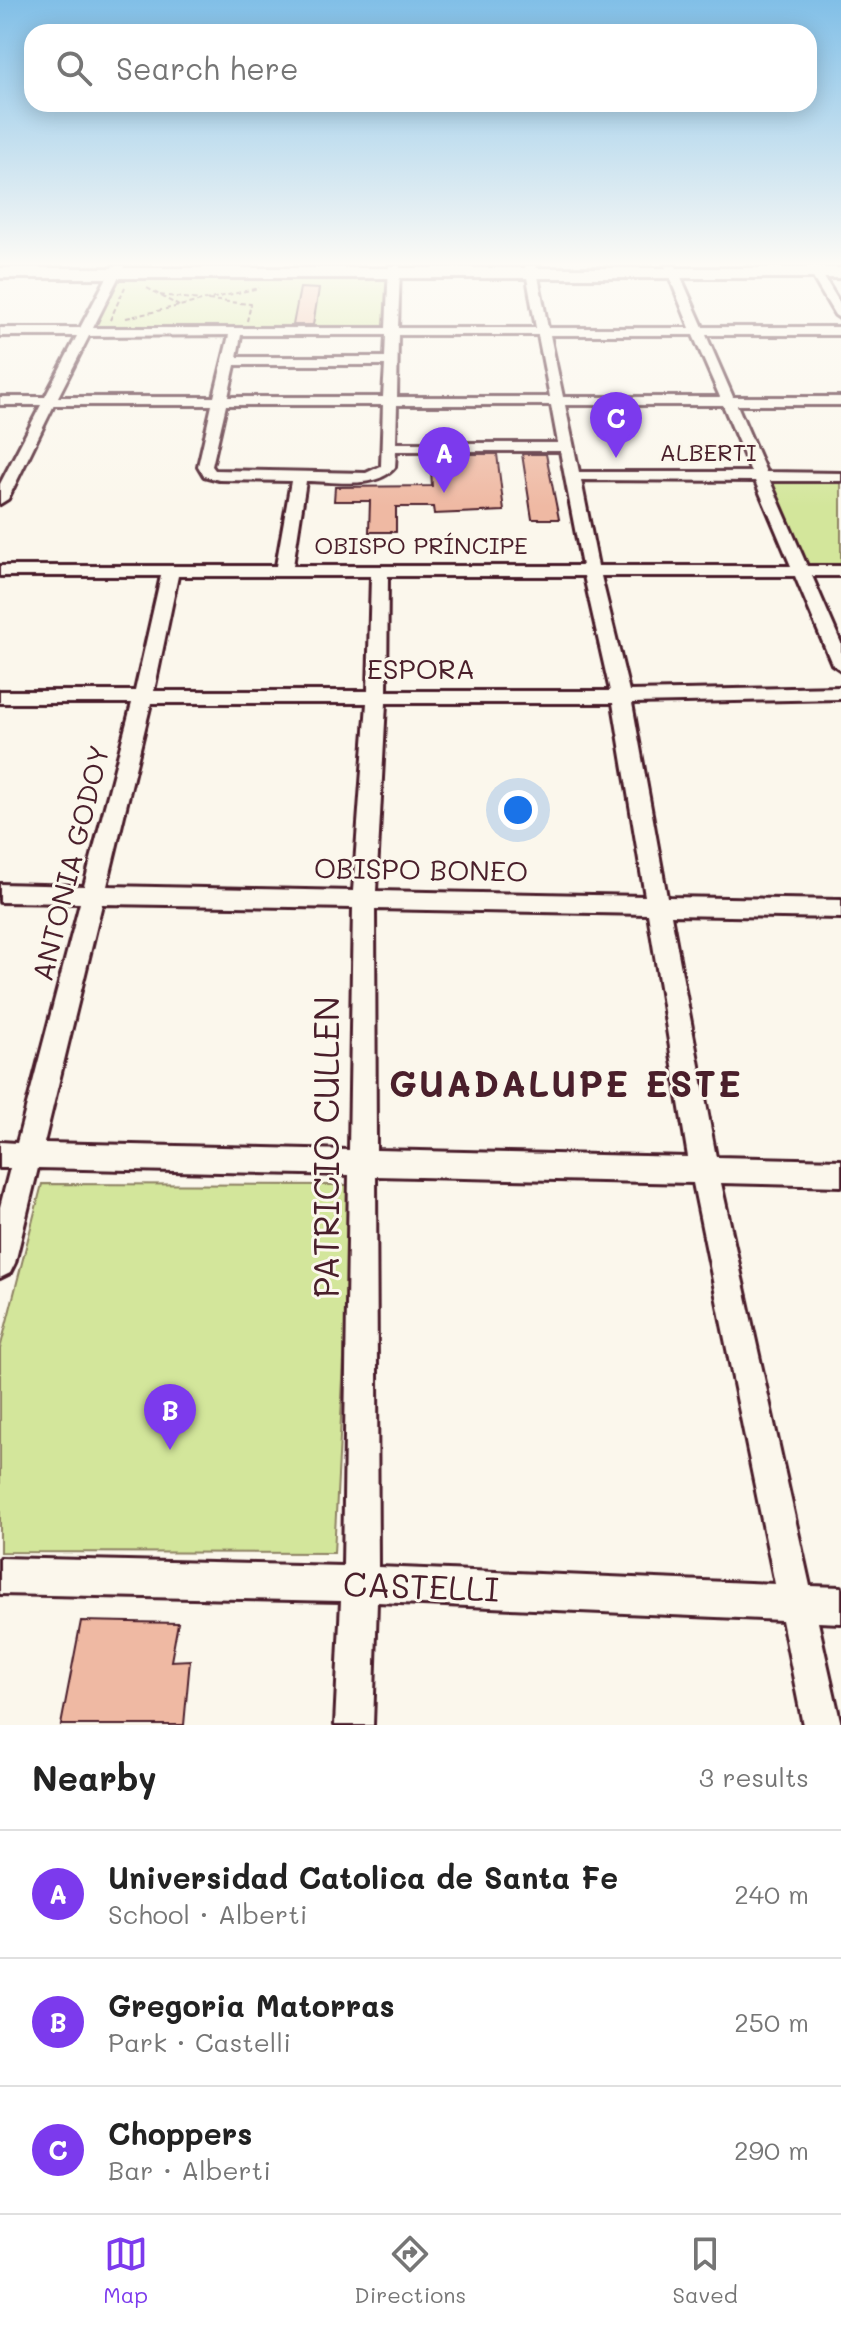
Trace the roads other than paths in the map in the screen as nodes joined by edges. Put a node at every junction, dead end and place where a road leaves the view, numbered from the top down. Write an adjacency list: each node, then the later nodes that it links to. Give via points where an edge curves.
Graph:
1 (76, 346): 10 (street)
2 (234, 346): 6 (street)
3 (390, 346): 7 (street)
4 (547, 346): 12 (street)
5 (704, 346): 13 (street)
6 (229, 361): 7 (street); 11 (street)
7 (390, 361): 8 (street)
8 (389, 400): 11 (street); 12 (street); 15 (street)
9 (0, 401): 10 (street)
10 (48, 401): 11 (street); 19 (street)
11 (220, 401): 17 (street, via 205,466 209,473)
12 (557, 401): 13 (street); 16 (street)
13 (727, 401): 14 (street); 20 (street)
14 (841, 401)
15 (388, 447): 16 (street); 17 (street, via 388,467 381,474)
16 (567, 447): 18 (street)
17 (299, 476): 24 (street)
18 (574, 476): 20 (street, ALBERTI); 26 (street)
19 (5, 477): 22 (street)
20 (760, 477): 21 (street, ALBERTI); 28 (street)
21 (841, 477)
22 (0, 499)
23 (171, 570): 24 (street, OBISPO PRÍNCIPE); 27 (street, OBISPO PRÍNCIPE); 35 (street, ANTONIA GODOY)
24 (284, 570): 25 (street, OBISPO PRÍNCIPE)
25 (380, 570): 26 (street, OBISPO PRÍNCIPE); 32 (street, PATRICIO CULLEN)
26 (591, 570): 28 (street, OBISPO PRÍNCIPE); 34 (street)
27 (0, 571)
28 (801, 571): 29 (street, OBISPO PRÍNCIPE); 30 (street)
29 (841, 571)
30 (841, 664)
31 (841, 693): 34 (street, ESPORA)
32 (377, 696): 34 (street, ESPORA); 35 (street, ESPORA); 38 (street, PATRICIO CULLEN)
33 (0, 697): 35 (street, ESPORA)
34 (621, 697): 39 (street)
35 (143, 698): 37 (street, ANTONIA GODOY)
36 (0, 893): 37 (street, OBISPO BONEO)
37 (94, 894): 38 (street, OBISPO BONEO); 41 (street, ANTONIA GODOY)
38 (364, 899): 39 (street, OBISPO BONEO); 42 (street, PATRICIO CULLEN)
39 (656, 905): 40 (street, OBISPO BONEO); 43 (street)
40 (841, 909)
41 (14, 1156): 42 (street); 45 (street, ANTONIA GODOY)
42 (363, 1161): 43 (street); 47 (street, PATRICIO CULLEN)
43 (704, 1169): 44 (street); 48 (street)
44 (841, 1173)
45 (0, 1263)
46 (0, 1576): 47 (street, CASTELLI)
47 (360, 1584): 48 (street, CASTELLI); 50 (street, PATRICIO CULLEN)
48 (798, 1605): 49 (street, CASTELLI); 51 (street)
49 (841, 1605)
50 (354, 1725)
51 (822, 1725)

